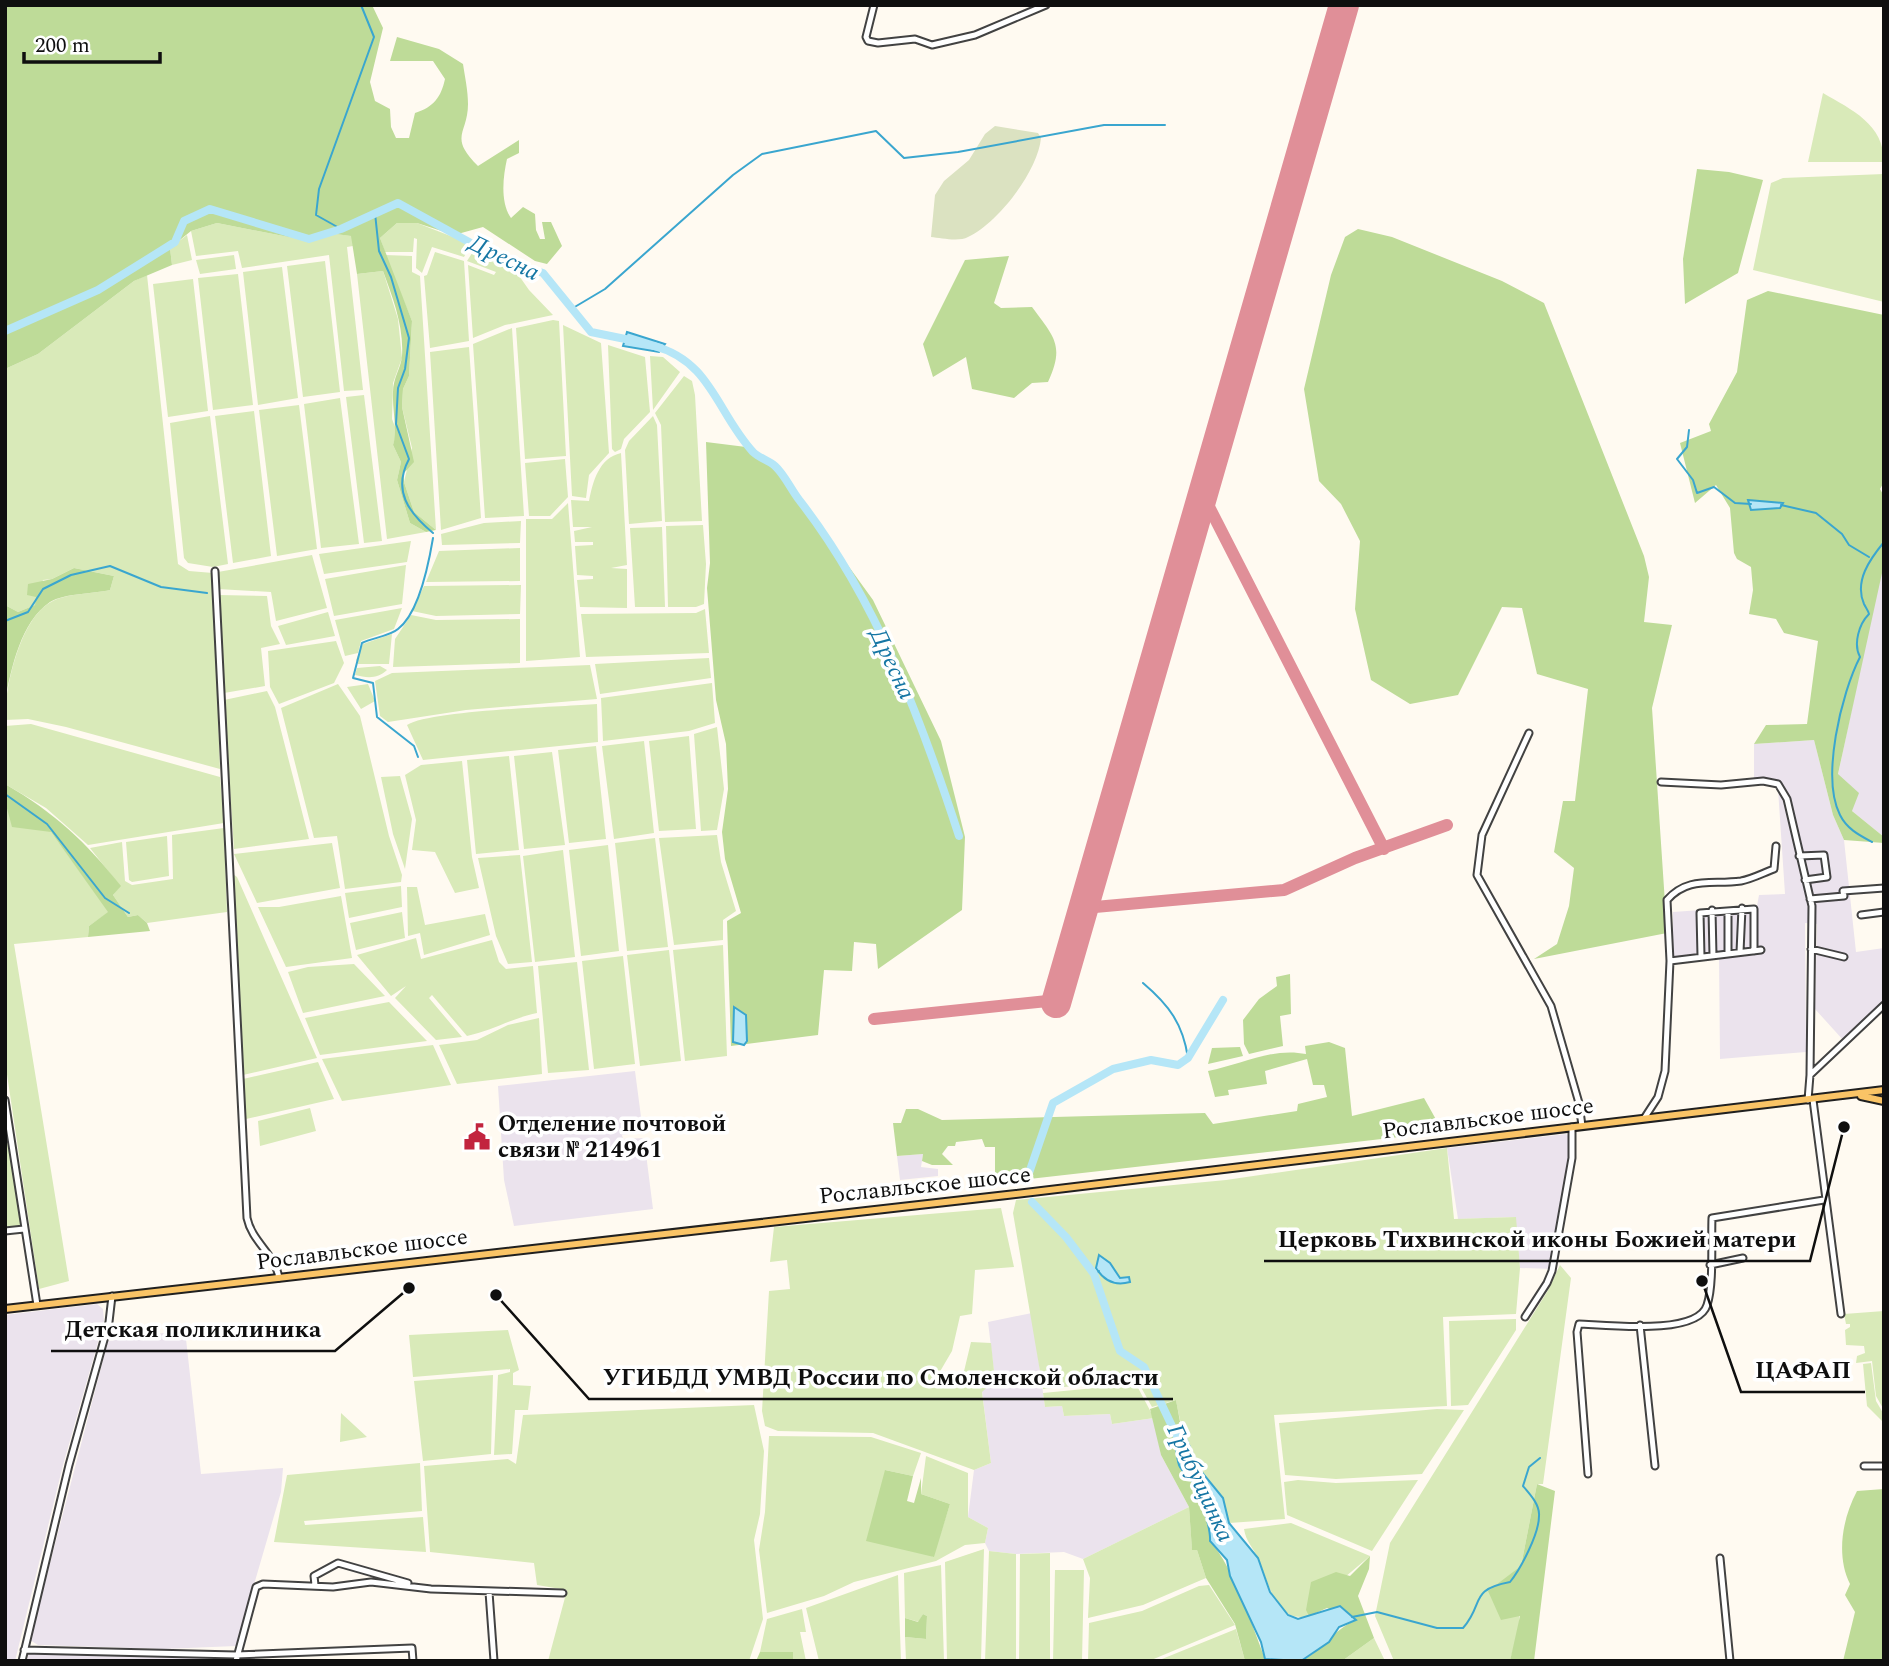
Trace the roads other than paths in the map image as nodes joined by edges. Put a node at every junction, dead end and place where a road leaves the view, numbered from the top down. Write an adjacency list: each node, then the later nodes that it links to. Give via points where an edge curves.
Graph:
1 (874, 5): 2 (street, via 868,41 915,39 932,45 967,38)
2 (1046, 5)
3 (215, 571): 38 (street, via 247,1218 252,1234 277,1266)
4 (1529, 733): 31 (street, via 1482,835 1477,875 1550,1006)
5 (1661, 782): 7 (street, via 1721,785 1763,781 1779,785 1790,811)
6 (1776, 846): 22 (street, via 1773,869 1743,881 1690,883 1677,889 1667,900)
7 (1799, 856): 8 (street); 8 (street, via 1824,855 1827,877)
8 (1805, 880): 10 (street)
9 (1884, 888): 10 (street)
10 (1810, 899): 16 (street)
11 (1742, 908): 13 (street); 17 (street); 17 (street, via 1754,909 1758,950)
12 (1712, 910): 13 (street); 19 (street, via 1700,913); 20 (street)
13 (1728, 911): 18 (street)
14 (1884, 912): 15 (street)
15 (1860, 915)
16 (1811, 948): 21 (street); 24 (street)
17 (1740, 952): 18 (street)
18 (1728, 953): 20 (street)
19 (1701, 956): 20 (street); 22 (street)
20 (1713, 956)
21 (1844, 957)
22 (1670, 961): 30 (street, via 1665,1071 1658,1097)
23 (1884, 1005): 24 (street)
24 (1810, 1075): 28 (street)
25 (1884, 1090): 26 (main road, Рославльское шоссе)
26 (1849, 1096): 28 (main road, Рославльское шоссе); 29 (main road, Рославльское шоссе)
27 (5, 1100): 34 (street)
28 (1810, 1101): 30 (main road, Рославльское шоссе); 33 (street)
29 (1884, 1101)
30 (1645, 1117): 31 (main road, Рославльское шоссе)
31 (1582, 1126): 32 (main road, Рославльское шоссе)
32 (1572, 1127): 38 (main road, Рославльское шоссе); 43 (street, via 1572,1158 1552,1270)
33 (1824, 1200): 37 (street, via 1712,1218); 42 (street)
34 (24, 1229): 35 (street); 40 (street)
35 (5, 1231)
36 (1743, 1258): 37 (street)
37 (1710, 1265): 44 (street, via 1707,1307 1696,1319 1679,1326)
38 (279, 1278): 39 (main road, Рославльское шоссе)
39 (112, 1296): 40 (main road, Рославльское шоссе); 54 (street)
40 (37, 1305): 41 (main road, Рославльское шоссе)
41 (5, 1309)
42 (1841, 1314)
43 (1525, 1317)
44 (1640, 1325): 45 (street); 48 (street, via 1579,1324)
45 (1655, 1466)
46 (1864, 1466): 47 (street)
47 (1884, 1466)
48 (1588, 1475)
49 (1720, 1558): 59 (street)
50 (314, 1585): 51 (street, via 371,1582); 51 (street, via 314,1576 338,1563); 55 (street, via 256,1587)
51 (423, 1587): 52 (street)
52 (489, 1592): 53 (street); 58 (street)
53 (563, 1593)
54 (24, 1650): 55 (street); 56 (street)
55 (236, 1658): 57 (street, via 412,1648)
56 (22, 1661)
57 (413, 1661)
58 (494, 1661)
59 (1730, 1661)

